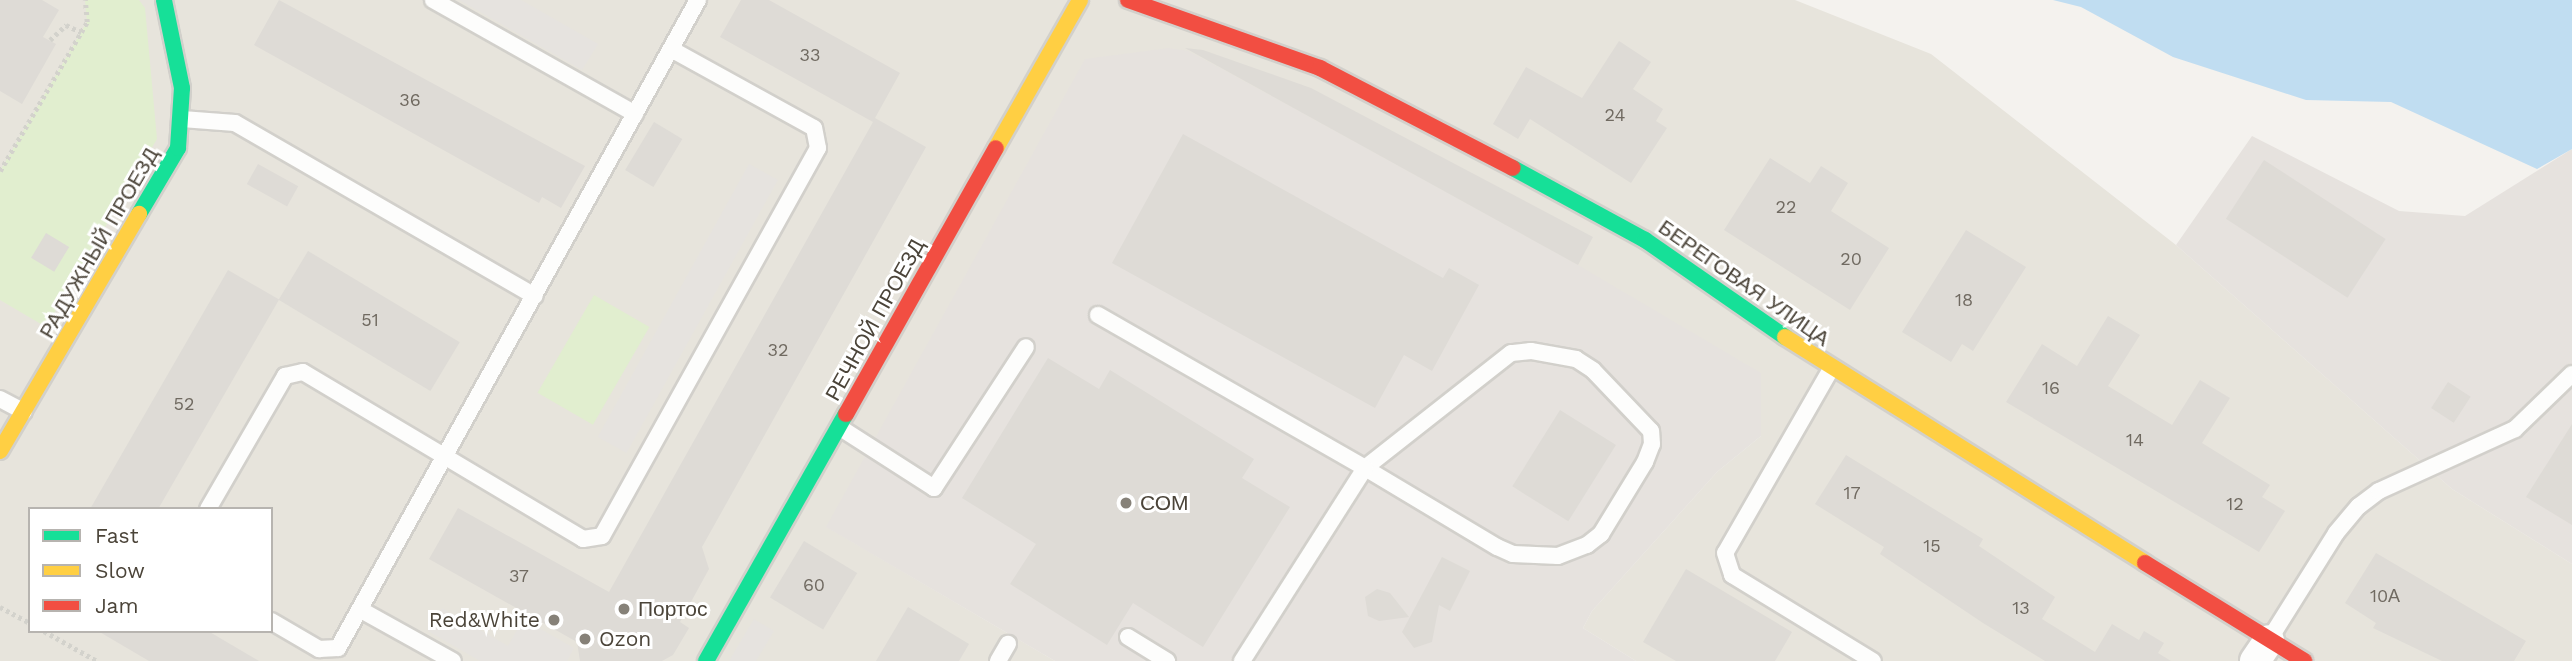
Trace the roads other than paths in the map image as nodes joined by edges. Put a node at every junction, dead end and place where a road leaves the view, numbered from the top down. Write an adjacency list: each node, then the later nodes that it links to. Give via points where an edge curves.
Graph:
1 (164, 0): 8 (street, РАДУЖНЫЙ ПРОЕЗД, via 177,54)
2 (433, 0): 7 (lane)
3 (698, 0): 6 (lane)
4 (1080, 0): 16 (street, РЕЧНОЙ ПРОЕЗД)
5 (1128, 0): 12 (street, БЕРЕГОВАЯ УЛИЦА, via 1320,68 1594,210)
6 (671, 50): 7 (lane); 18 (lane, via 814,128 818,148 602,536 583,539)
7 (635, 114): 9 (lane)
8 (182, 119): 9 (lane, via 215,120 244,128); 15 (street, РАДУЖНЫЙ ПРОЕЗД, via 178,148 165,176)
9 (535, 296): 18 (lane)
10 (1098, 315): 19 (lane)
11 (1026, 347): 16 (lane, via 933,488)
12 (1832, 369): 25 (street, БЕРЕГОВАЯ УЛИЦА); 31 (lane, via 1725,553 1732,575)
13 (2572, 373): 25 (lane, via 2515,429 2378,491 2359,506 2336,533)
14 (0, 399): 15 (lane)
15 (24, 412): 17 (street, РАДУЖНЫЙ ПРОЕЗД)
16 (839, 427): 27 (street, РЕЧНОЙ ПРОЕЗД)
17 (0, 451)
18 (446, 457): 20 (lane, via 303,372 294,373 285,376); 21 (lane)
19 (1365, 468): 19 (lane, via 1511,353 1531,351 1576,359 1593,369 1651,431 1645,462 1601,534 1558,556 1513,554 1497,547); 30 (lane)
20 (209, 507)
21 (361, 610): 22 (lane, via 338,648 319,649); 26 (lane)
22 (273, 622)
23 (1128, 637): 29 (lane)
24 (1008, 644): 28 (lane)
25 (2262, 650): 32 (street, БЕРЕГОВАЯ УЛИЦА)
26 (453, 661)
27 (706, 661)
28 (998, 661)
29 (1167, 661)
30 (1242, 661)
31 (1873, 661)
32 (2304, 661)

